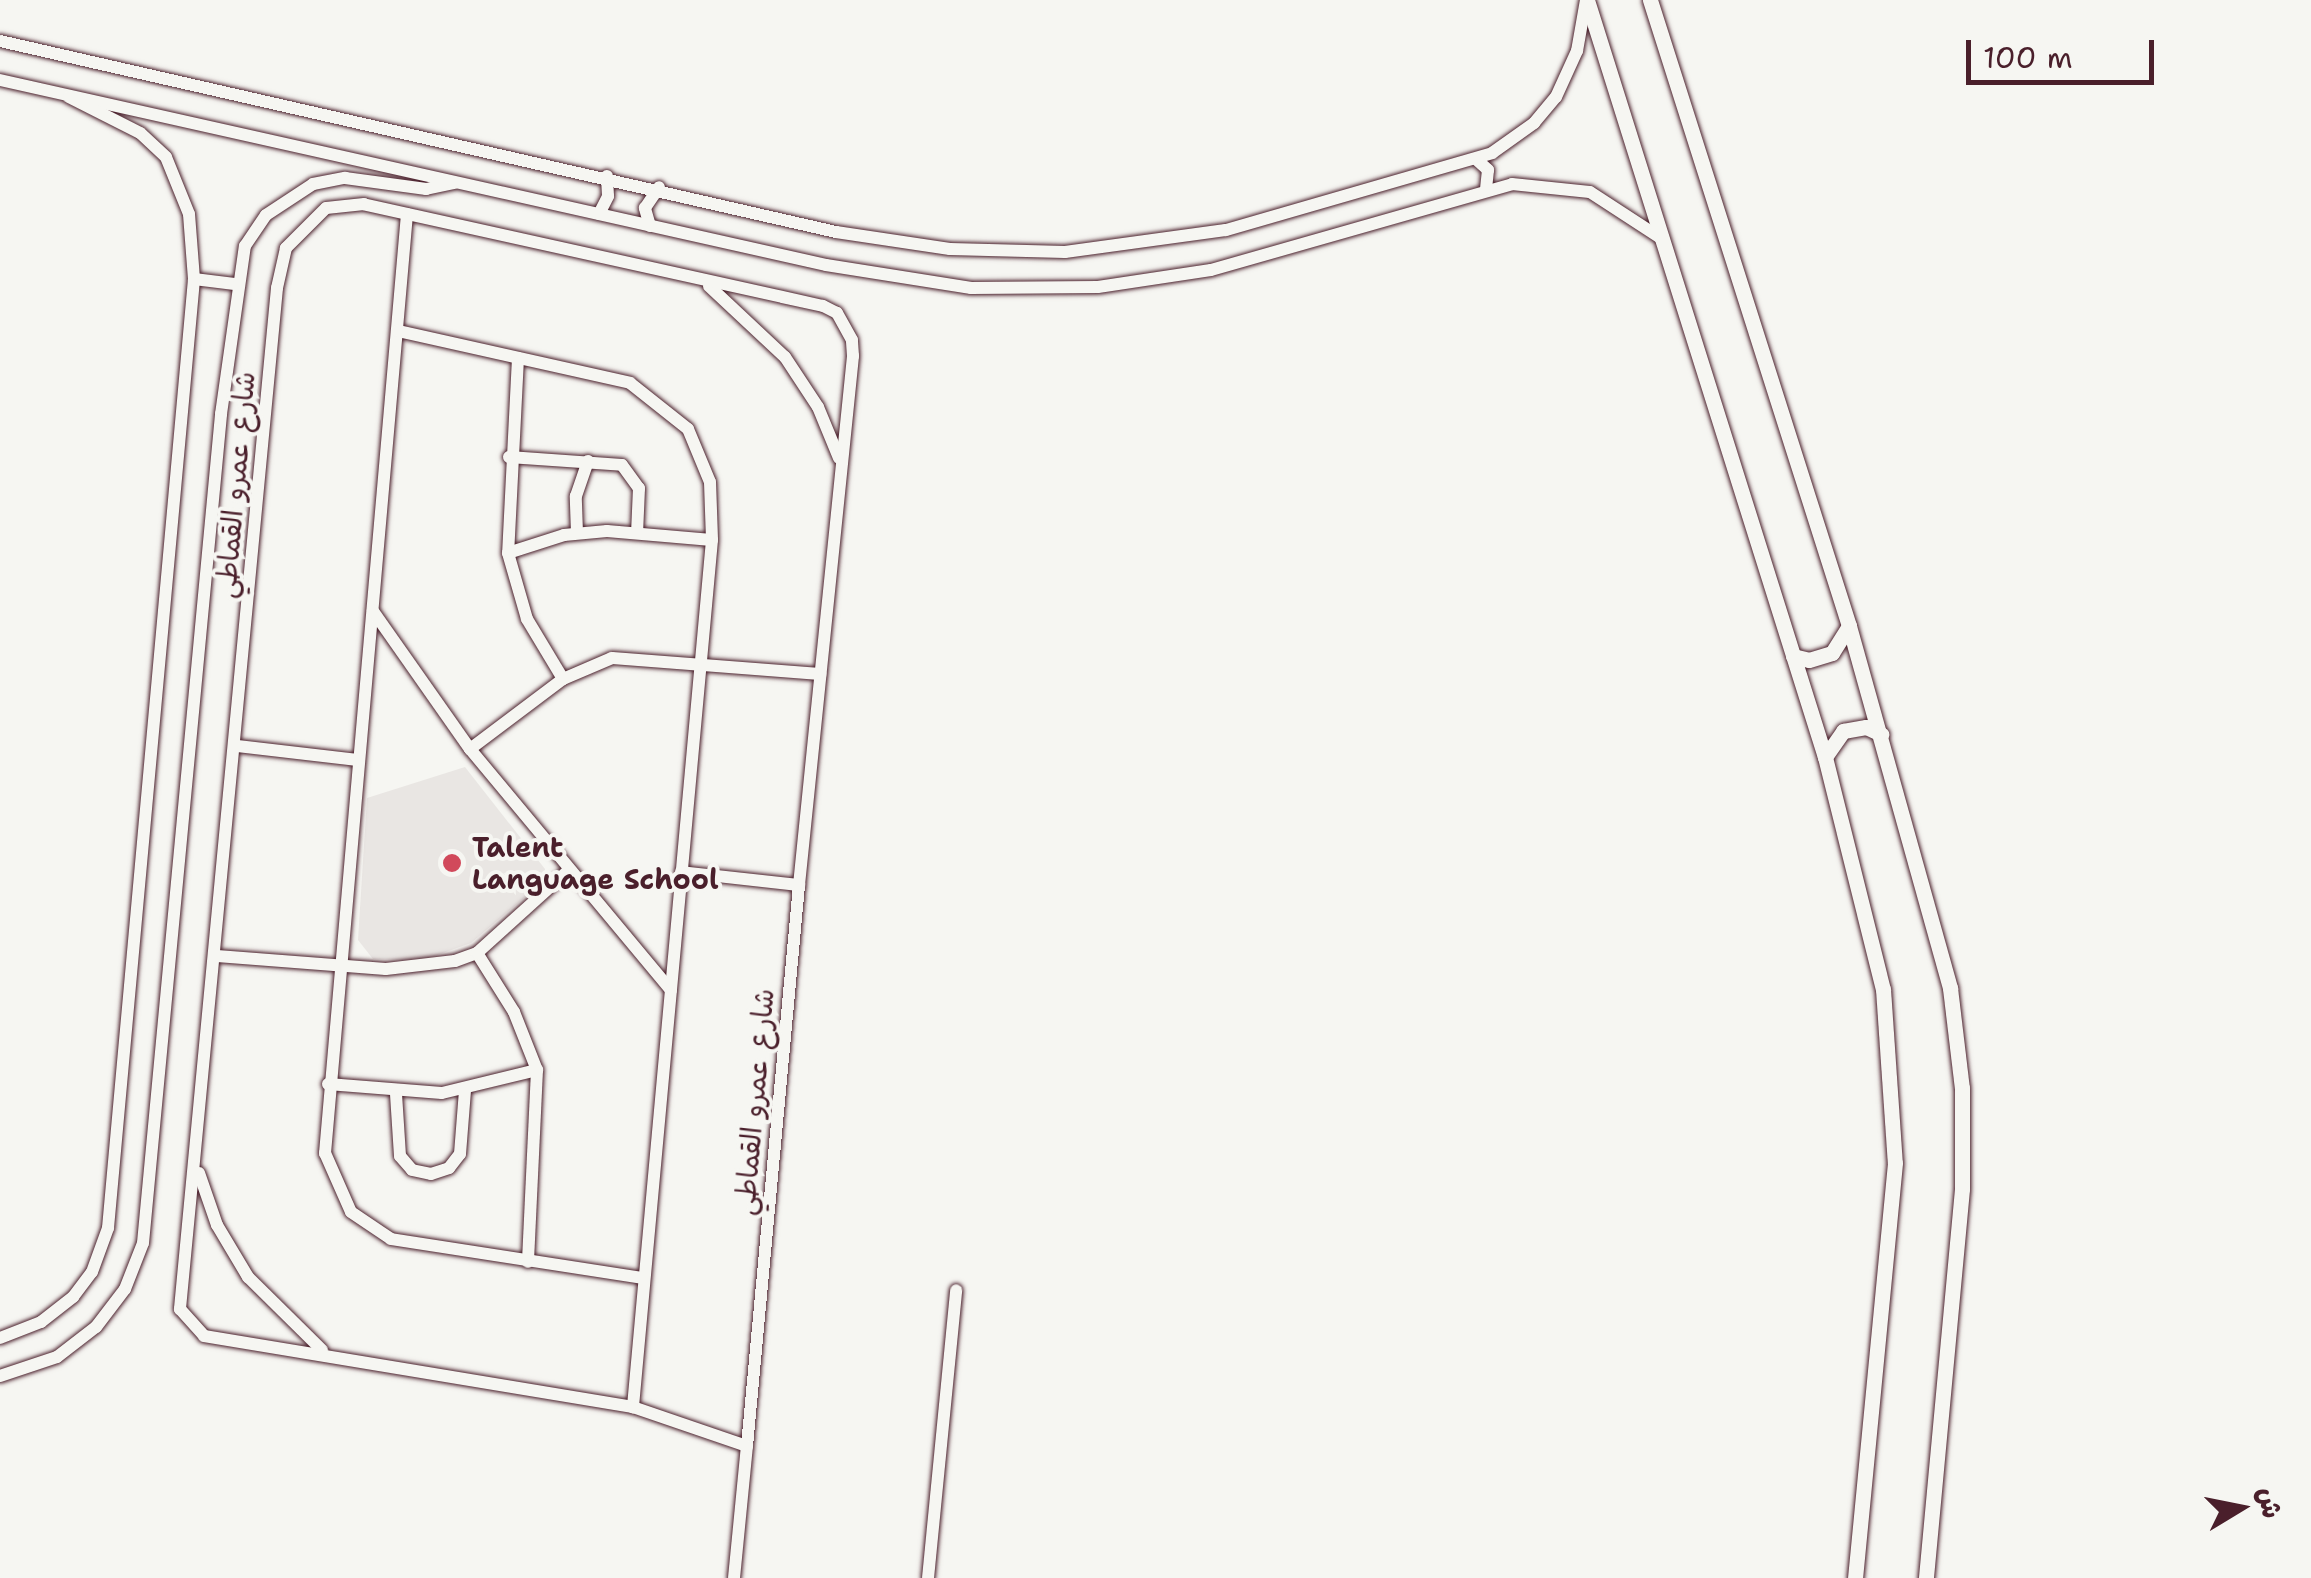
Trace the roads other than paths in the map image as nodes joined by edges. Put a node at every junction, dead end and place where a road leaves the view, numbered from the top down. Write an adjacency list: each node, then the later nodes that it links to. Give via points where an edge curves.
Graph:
1 (1586, 0): 6 (street, via 1577,50 1556,97 1521,134); 14 (street)
2 (1650, 0): 28 (street)
3 (0, 42): 7 (street)
4 (0, 80): 5 (street)
5 (67, 95): 8 (street); 15 (street, via 92,114 140,133 166,156 190,214)
6 (1476, 160): 9 (street, via 1226,230 1065,252 873,239); 10 (street, via 1488,170)
7 (607, 176): 9 (street); 12 (street, via 608,196)
8 (458, 183): 12 (street); 17 (street, via 426,188 345,178 312,184 266,214 245,246)
9 (659, 188): 13 (street, via 645,208)
10 (1486, 190): 13 (street, via 1247,262 1058,290 906,280); 14 (street, via 1565,185 1614,204)
11 (407, 214): 16 (street, شارع عمرو القماطي); 18 (street); 34 (street, شارع عمرو القماطي, via 364,204 326,208 286,248 277,288)
12 (599, 214): 13 (street)
13 (650, 226)
14 (1659, 238): 29 (street)
15 (194, 279): 17 (street); 53 (street, via 108,1228 92,1272 73,1297 41,1322)
16 (702, 282): 22 (street, شارع عمرو القماطي, via 785,356 818,408); 22 (street, شارع عمرو القماطي, via 823,306 847,325 853,356)
17 (235, 284): 55 (street, via 143,1243 126,1289 96,1327 56,1356)
18 (398, 332): 19 (street); 27 (street)
19 (518, 358): 20 (street); 25 (street, via 630,383 672,410 701,454)
20 (509, 457): 21 (street); 26 (street)
21 (588, 461): 23 (street, via 622,466 636,479); 24 (street, via 576,496)
22 (841, 464): 31 (street, شارع عمرو القماطي)
23 (637, 532): 24 (street); 25 (street)
24 (578, 533): 26 (street)
25 (712, 540): 30 (street)
26 (508, 553): 32 (street, via 527,619)
27 (373, 610): 35 (street); 37 (street)
28 (1849, 626): 29 (street, via 1832,653 1808,660); 33 (street)
29 (1793, 656): 36 (street)
30 (702, 663): 31 (street); 32 (street, via 612,658); 39 (street)
31 (820, 674): 40 (street, شارع عمرو القماطي)
32 (563, 679): 35 (street)
33 (1881, 734): 36 (street, via 1866,727 1842,730); 61 (street, via 1940,938 1962,1088 1962,1189)
34 (237, 746): 37 (street); 42 (street, شارع عمرو القماطي)
35 (470, 749): 38 (street)
36 (1825, 757): 60 (street, via 1876,950 1894,1104 1890,1240)
37 (358, 760): 43 (street)
38 (569, 870): 41 (street); 44 (street)
39 (681, 872): 40 (street); 44 (street)
40 (800, 886): 57 (street, شارع عمرو القماطي)
41 (477, 954): 43 (street, via 409,968); 45 (street, via 514,1012)
42 (216, 956): 43 (street); 49 (street, شارع عمرو القماطي)
43 (339, 966): 46 (street)
44 (671, 990): 51 (street)
45 (537, 1070): 47 (street); 50 (street)
46 (328, 1084): 48 (street); 50 (street, via 330,1174 363,1223 406,1244)
47 (466, 1090): 48 (street); 48 (street, via 460,1154 431,1174 412,1170 400,1156)
48 (396, 1094)
49 (197, 1168): 54 (street, شارع عمرو القماطي, via 218,1225 248,1277); 54 (street, شارع عمرو القماطي, via 180,1296 185,1320 204,1336)
50 (528, 1262): 51 (street)
51 (644, 1278): 56 (street)
52 (956, 1290): 59 (street)
53 (0, 1338)
54 (324, 1352): 56 (street, شارع عمرو القماطي)
55 (0, 1376)
56 (633, 1407): 57 (street, شارع عمرو القماطي)
57 (747, 1446): 58 (street, شارع عمرو القماطي)
58 (734, 1578)
59 (928, 1578)
60 (1855, 1578)
61 (1926, 1578)

